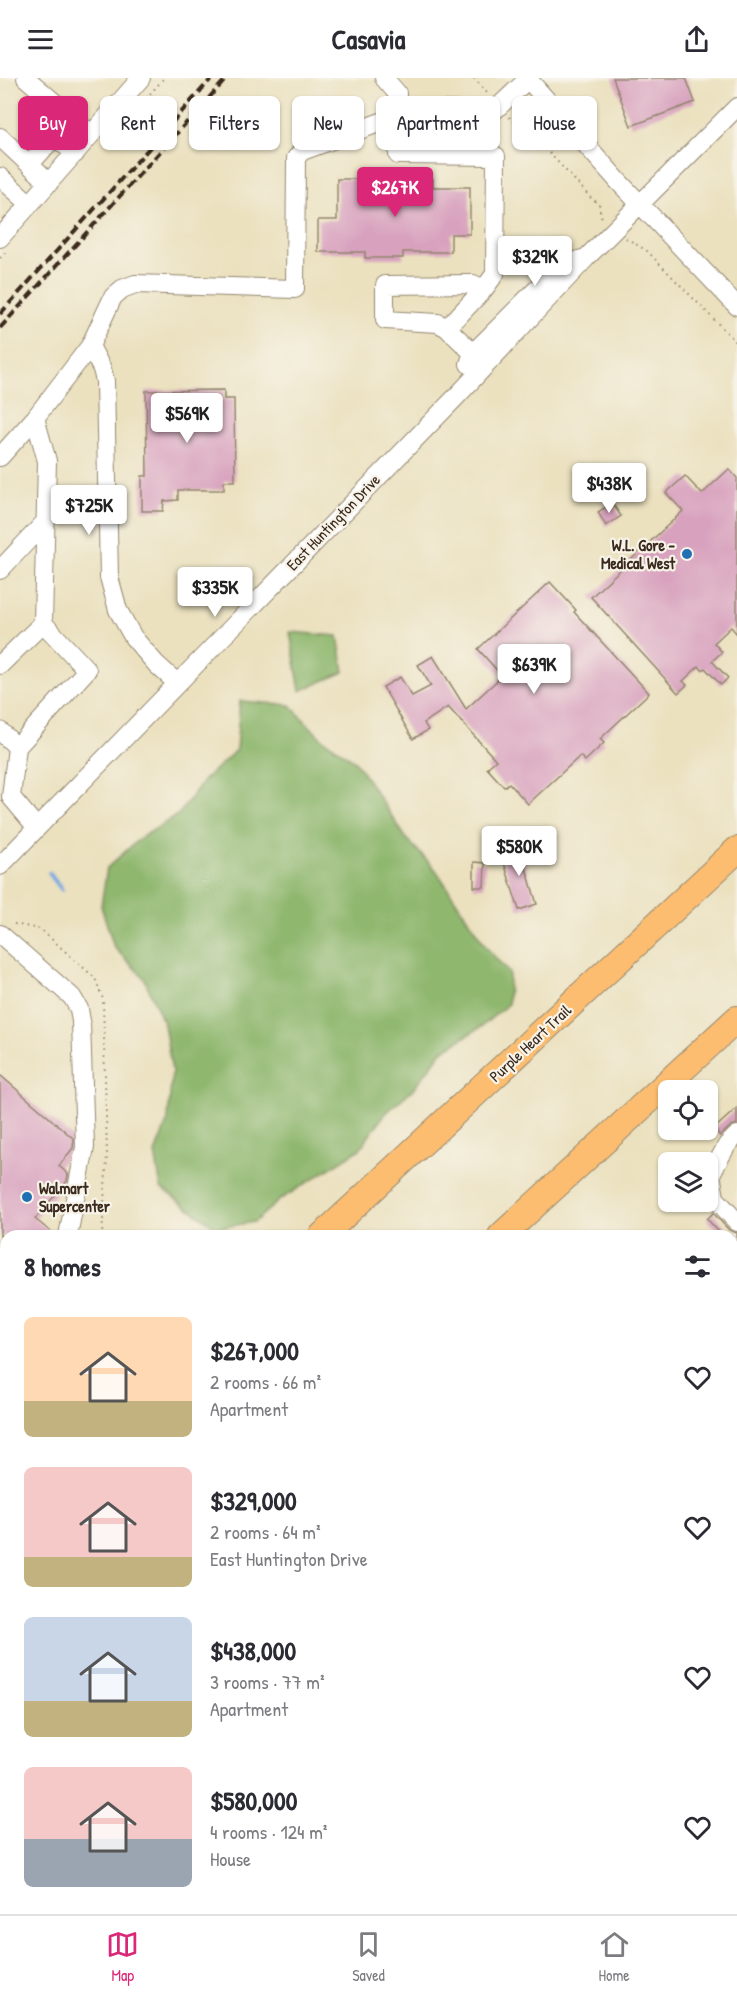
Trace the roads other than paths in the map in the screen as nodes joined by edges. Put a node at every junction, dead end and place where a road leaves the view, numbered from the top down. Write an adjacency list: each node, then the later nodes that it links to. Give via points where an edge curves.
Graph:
1 (26, 78): 9 (street)
2 (141, 78): 9 (street)
3 (384, 78): 5 (street)
4 (527, 78): 6 (street); 17 (street)
5 (397, 96)
6 (500, 105)
7 (737, 107): 17 (street, East Huntington Drive)
8 (376, 123): 23 (street, via 302,151 296,158 295,289 135,284 113,297)
9 (91, 134): 12 (street)
10 (0, 137): 13 (street)
11 (398, 150): 20 (street, via 398,155 496,156 495,274)
12 (75, 154): 13 (street, via 49,131); 15 (street)
13 (30, 165): 15 (street)
14 (0, 177): 16 (street)
15 (49, 183): 16 (street)
16 (30, 204): 18 (street)
17 (640, 204): 19 (street, East Huntington Drive); 21 (street)
18 (0, 238)
19 (587, 257): 24 (street, via 559,267); 25 (street, East Huntington Drive)
20 (484, 289): 22 (street); 22 (street, via 474,284 385,285 385,320 438,323)
21 (737, 306)
22 (447, 328): 24 (street)
23 (90, 346): 26 (street); 32 (street, via 105,381 109,578 118,610 133,637)
24 (473, 353): 25 (street)
25 (456, 397): 32 (street, East Huntington Drive)
26 (35, 418): 27 (street); 28 (street, via 47,461)
27 (0, 457)
28 (46, 521): 29 (street); 30 (street)
29 (0, 570)
30 (43, 623): 31 (street); 34 (street, via 87,670)
31 (0, 665)
32 (177, 682): 35 (street, East Huntington Drive)
33 (0, 732): 34 (street)
34 (17, 747): 35 (street, via 11,797)
35 (37, 828): 37 (street, East Huntington Drive)
36 (737, 850): 43 (highway, Purple Heart Trail)
37 (0, 866)
38 (0, 934): 42 (street, via 72,997 79,1009 85,1147)
39 (737, 1019): 44 (highway)
40 (737, 1135): 41 (street, via 711,1174 715,1198)
41 (737, 1222)
42 (69, 1230)
43 (328, 1230)
44 (508, 1230)

